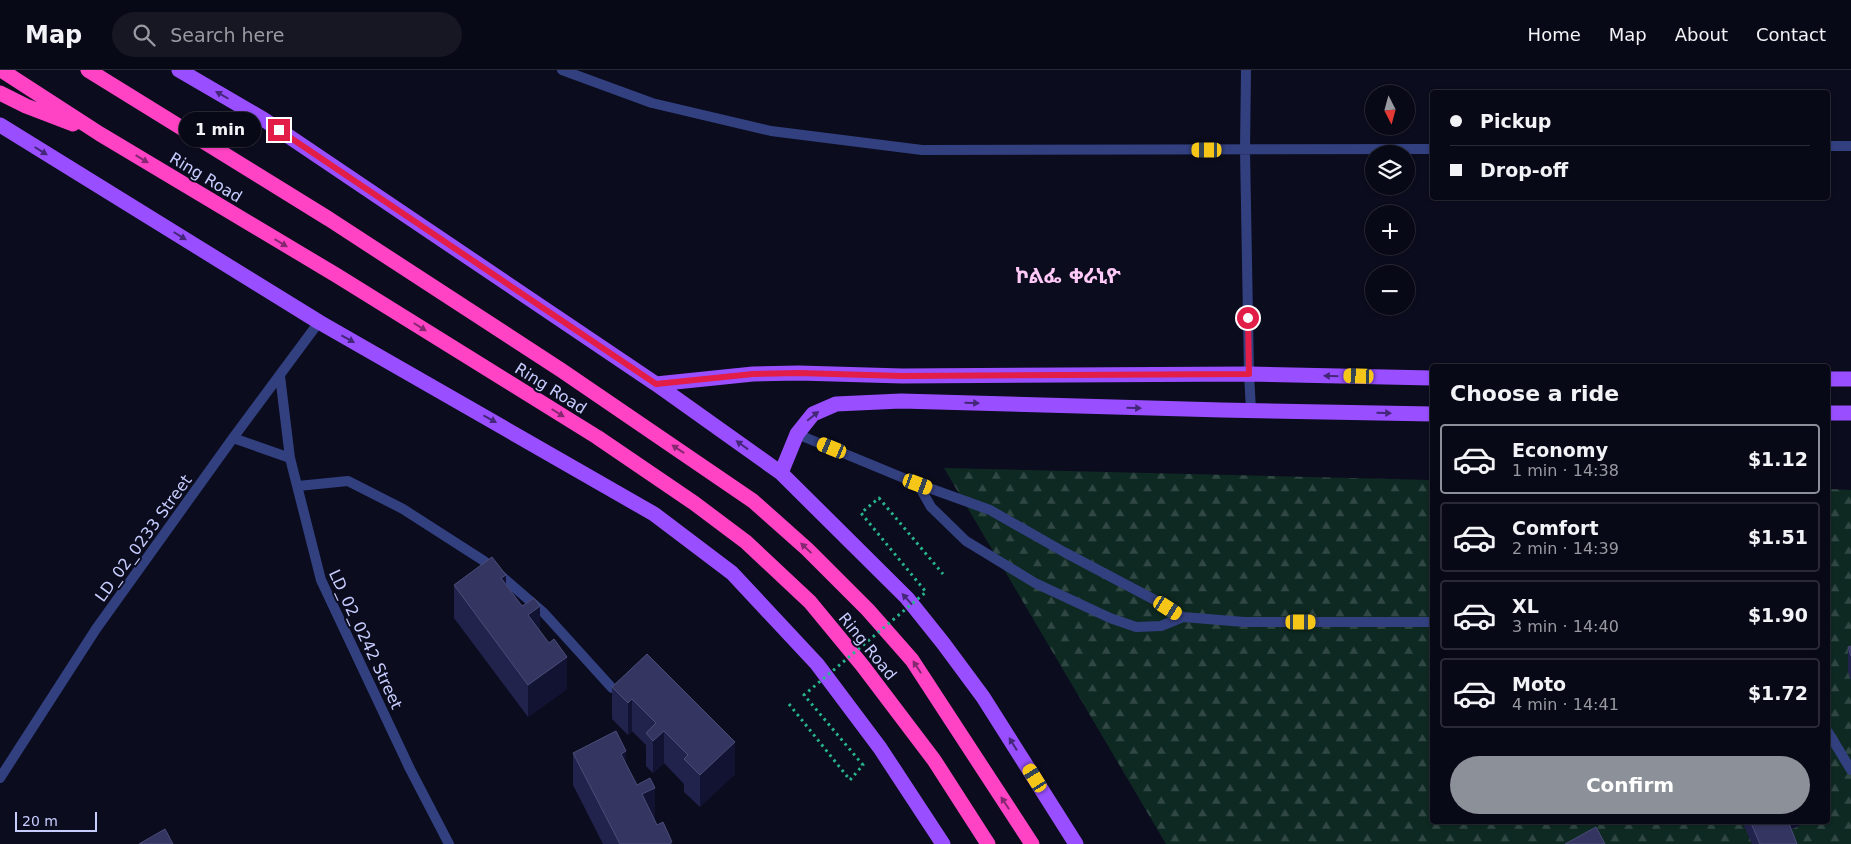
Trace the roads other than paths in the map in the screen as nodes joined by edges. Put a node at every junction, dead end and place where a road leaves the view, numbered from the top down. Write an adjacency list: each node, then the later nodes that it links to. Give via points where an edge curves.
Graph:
1 (1, 70): 10 (highway, Ring Road)
2 (88, 70): 7 (highway, Ring Road)
3 (95, 70): 7 (highway)
4 (179, 70): 21 (main road, one-way to 4, via 263,119)
5 (562, 70): 14 (street, via 652,103 771,131 922,150)
6 (1246, 70): 14 (street)
7 (111, 83): 41 (highway, Ring Road, one-way to 7, via 912,660 868,610 753,501 553,365)
8 (0, 93): 10 (highway)
9 (0, 125): 15 (main road, one-way to 15)
10 (100, 134): 40 (highway, Ring Road, one-way to 40, via 597,437 746,542 810,602 862,665 934,760)
11 (1830, 146): 12 (street)
12 (1851, 146)
13 (1430, 149): 14 (street)
14 (1245, 150): 16 (street)
15 (319, 322): 17 (street, LD_02_0233 Street); 39 (main road, one-way to 39, via 654,514 732,573 817,664 880,748)
16 (1249, 374): 18 (main road, one-way to 16); 21 (main road, via 902,376 799,373 753,374); 22 (street)
17 (280, 376): 27 (street, LD_02_0233 Street); 28 (street, LD_02_0242 Street)
18 (1430, 378)
19 (1830, 379): 20 (main road)
20 (1851, 379)
21 (656, 384): 29 (main road, one-way to 21)
22 (1251, 410): 25 (main road, one-way to 25); 26 (main road, one-way to 22, via 813,414 836,404 865,402)
23 (1830, 413): 24 (main road)
24 (1851, 413)
25 (1430, 414)
26 (798, 434): 29 (main road); 30 (street)
27 (233, 438): 28 (street); 37 (street, LD_02_0233 Street, via 96,629)
28 (290, 458): 31 (street, LD_02_0242 Street)
29 (781, 473): 42 (main road, one-way to 29, via 983,697 944,643 907,598)
30 (918, 484): 32 (street, via 990,510); 32 (street, via 931,507 966,541 1035,583 1136,627 1161,626)
31 (298, 486): 34 (street, via 348,481 403,509 444,535 484,562 544,613); 38 (street, LD_02_0242 Street, via 321,580)
32 (1183, 617): 33 (street, via 1244,622)
33 (1430, 622)
34 (612, 688)
35 (1830, 735): 36 (street)
36 (1851, 770)
37 (0, 778)
38 (449, 844)
39 (943, 844)
40 (988, 844)
41 (1032, 844)
42 (1076, 844)

